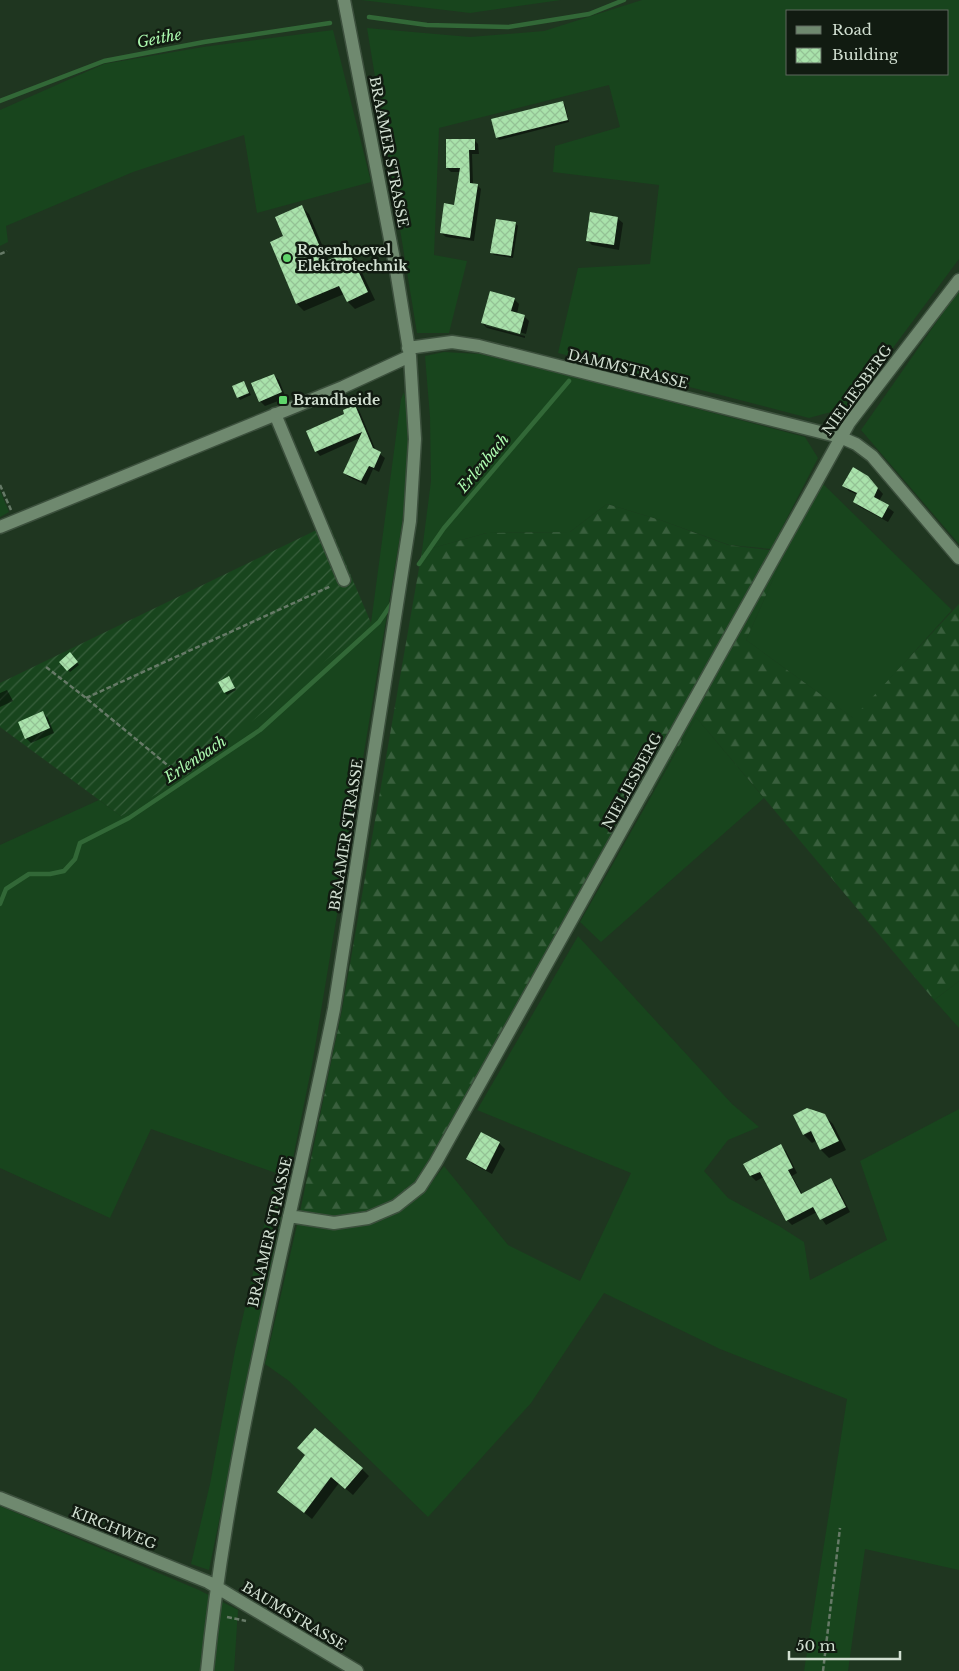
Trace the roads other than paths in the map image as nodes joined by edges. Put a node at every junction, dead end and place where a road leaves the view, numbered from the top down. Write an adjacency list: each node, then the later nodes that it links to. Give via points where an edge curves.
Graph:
1 (344, 0): 3 (street, BRAAMER STRASSE, via 395,262)
2 (959, 280): 5 (street, NIELIESBERG)
3 (409, 352): 4 (street, via 343,386); 5 (street, DAMMSTRASSE, via 452,342 479,346); 9 (street, BRAAMER STRASSE, via 415,439 410,521 334,1009)
4 (275, 414): 6 (street); 8 (street)
5 (840, 437): 7 (street, DAMMSTRASSE, via 872,456); 9 (street, NIELIESBERG, via 420,1187 396,1206 368,1218 334,1223)
6 (0, 527)
7 (959, 558)
8 (344, 580)
9 (289, 1216): 11 (street, BRAAMER STRASSE, via 243,1431)
10 (0, 1498): 11 (street, KIRCHWEG)
11 (216, 1586): 12 (street, BRAAMER STRASSE); 13 (street, BAUMSTRASSE)
12 (207, 1671)
13 (357, 1671)

